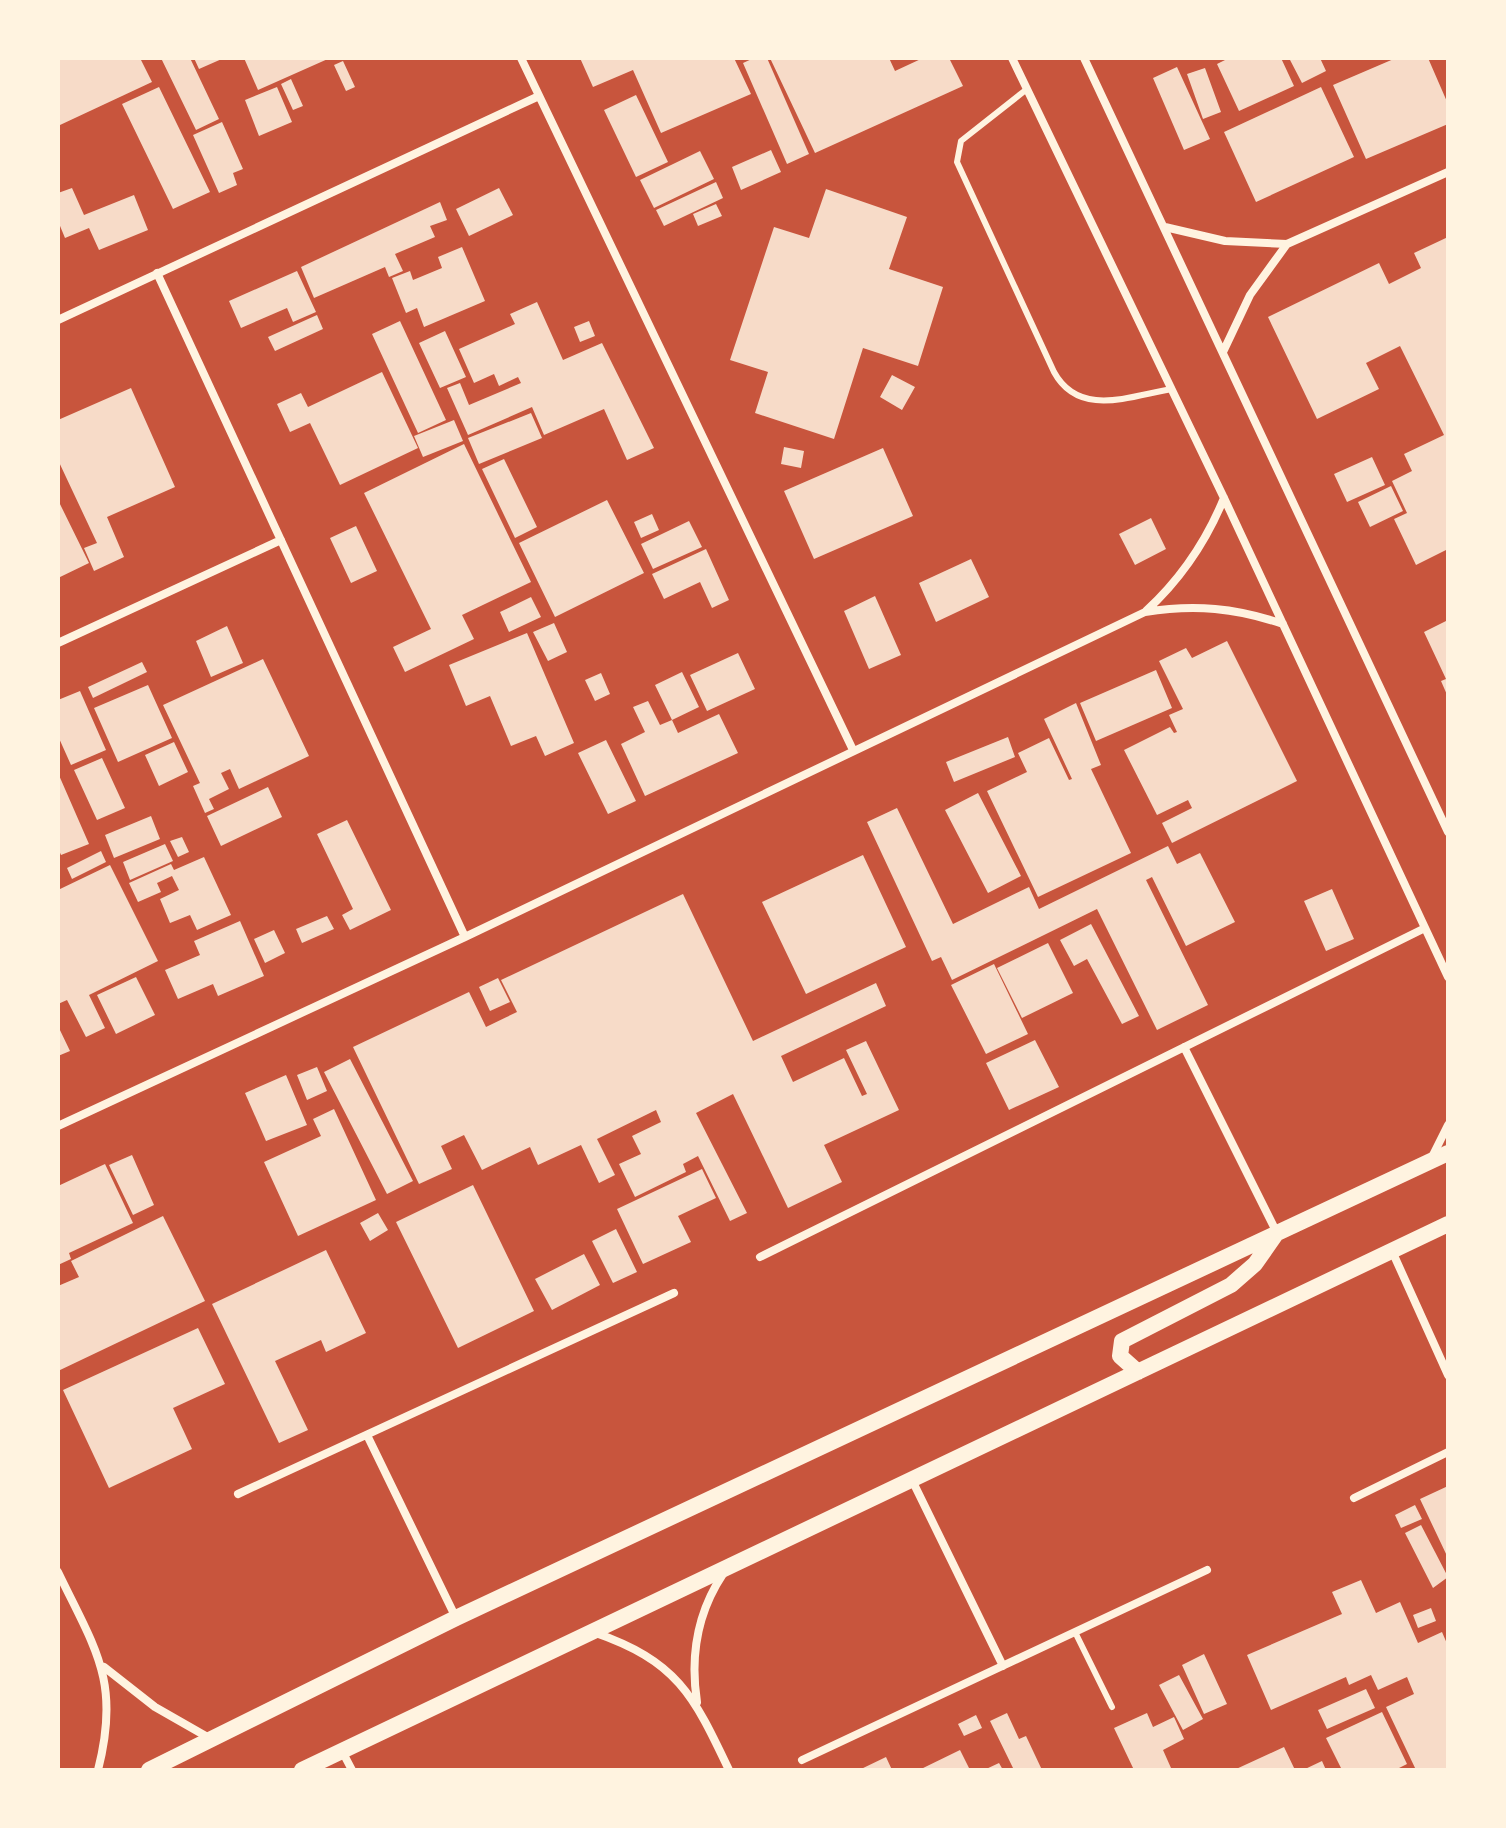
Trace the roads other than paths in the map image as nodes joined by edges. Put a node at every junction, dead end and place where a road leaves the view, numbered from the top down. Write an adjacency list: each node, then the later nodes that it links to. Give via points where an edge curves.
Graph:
1 (521, 58): 5 (street)
2 (1012, 58): 4 (street)
3 (1084, 58): 7 (street)
4 (1027, 89): 12 (street); 12 (lane, via 961,141 957,162 1054,372 1067,390 1085,401)
5 (539, 96): 9 (street); 18 (street)
6 (1448, 172): 8 (street)
7 (1165, 227): 8 (street, via 1225,241); 11 (street)
8 (1287, 244): 11 (street, via 1250,295)
9 (157, 273): 10 (street); 14 (street)
10 (58, 320)
11 (1223, 352): 19 (street)
12 (1172, 389): 13 (street)
13 (1224, 498): 15 (street, via 1192,560); 16 (street)
14 (281, 540): 17 (street); 21 (street)
15 (1145, 612): 16 (street, via 1215,607); 18 (street)
16 (1283, 624): 20 (street)
17 (58, 643)
18 (853, 750): 21 (street)
19 (1448, 832)
20 (1425, 928): 22 (street); 23 (street)
21 (465, 937): 25 (street)
22 (1448, 977)
23 (1184, 1047): 29 (street); 31 (street)
24 (1448, 1125): 27 (street)
25 (58, 1126)
26 (1448, 1153): 27 (main road)
27 (1430, 1162): 29 (main road)
28 (1448, 1224): 30 (main road)
29 (1277, 1233): 33 (main road, via 1255,1264 1231,1285 1122,1341 1120,1356); 43 (main road)
30 (1392, 1251): 33 (main road); 34 (street)
31 (760, 1257)
32 (674, 1293): 35 (street)
33 (1138, 1372): 37 (main road)
34 (1448, 1375)
35 (367, 1435): 38 (street); 43 (street)
36 (1448, 1452): 39 (street)
37 (911, 1479): 40 (main road); 47 (street)
38 (238, 1494)
39 (1354, 1498)
40 (729, 1564): 44 (main road); 48 (street, via 697,1630)
41 (1207, 1570): 45 (street)
42 (58, 1572): 46 (street)
43 (456, 1618): 50 (main road)
44 (589, 1630): 48 (street, via 659,1665); 51 (main road)
45 (1075, 1632): 47 (street); 49 (lane)
46 (103, 1666): 50 (street, via 155,1707); 53 (street, via 107,1724)
47 (1003, 1666): 52 (street)
48 (697, 1703): 57 (street)
49 (1112, 1707)
50 (212, 1740): 54 (main road)
51 (342, 1751): 55 (main road); 56 (street)
52 (802, 1760)
53 (98, 1770)
54 (149, 1770)
55 (302, 1770)
56 (352, 1770)
57 (729, 1770)

